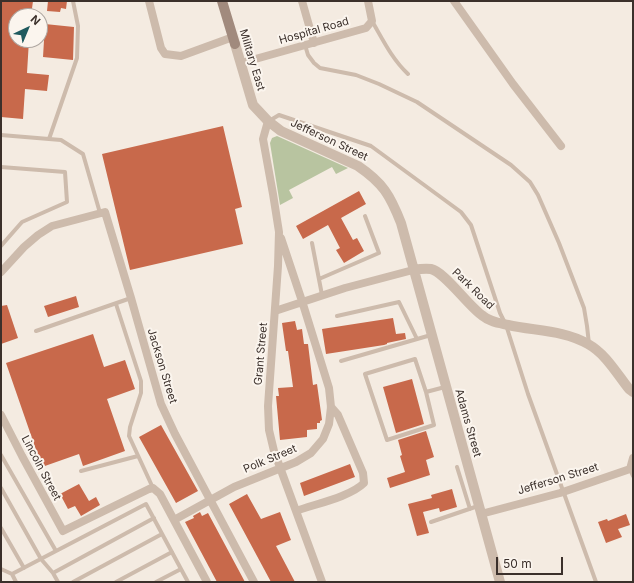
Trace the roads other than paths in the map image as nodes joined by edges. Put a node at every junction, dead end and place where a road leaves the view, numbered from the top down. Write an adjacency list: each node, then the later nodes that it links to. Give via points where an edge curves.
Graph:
1 (73, 1): 15 (lane, via 78,26 77,58)
2 (149, 1): 8 (street, via 161,48 165,54 181,56)
3 (222, 1): 8 (main road, Military East)
4 (302, 1): 9 (street)
5 (368, 1): 7 (street)
6 (454, 1): 16 (street)
7 (372, 21): 9 (street, Hospital Road, via 366,28); 12 (lane, via 388,51)
8 (234, 41): 11 (street, Military East)
9 (314, 43): 10 (street, Hospital Road)
10 (305, 45): 11 (street, Hospital Road); 36 (lane, via 308,55 320,68 356,75 417,102 505,161 530,182 559,243 584,308)
11 (241, 63): 13 (street, Military East, via 253,104)
12 (408, 74)
13 (268, 121): 20 (street, Grant Street, via 263,138); 23 (street, Jefferson Street, via 281,131 358,166 382,186 393,202 401,222); 32 (lane, via 279,115 371,146 462,212 471,226)
14 (1, 135): 15 (lane)
15 (49, 139): 18 (lane, via 60,140 84,154)
16 (561, 146)
17 (1, 167): 22 (lane, via 65,172 67,202 22,222)
18 (102, 213): 24 (street, via 52,226 24,246); 27 (street, Jackson Street)
19 (365, 216): 25 (lane, via 378,253)
20 (279, 232): 28 (street, Polk Street); 30 (street, Grant Street)
21 (312, 243): 25 (lane)
22 (1, 246)
23 (413, 270): 26 (street, Park Road); 32 (street, Park Road, via 431,269 439,273 482,316); 34 (street, Adams Street)
24 (1, 272)
25 (319, 279): 26 (lane)
26 (322, 295): 28 (street, Park Road)
27 (131, 298): 29 (lane); 53 (street, Jackson Street, via 161,404)
28 (302, 301): 30 (street, Park Road); 41 (street, Polk Street, via 329,388)
29 (116, 304): 33 (lane); 44 (lane, via 140,381 140,393 129,436)
30 (275, 311): 55 (street, Grant Street, via 268,406 269,430)
31 (337, 316): 35 (lane, via 399,302)
32 (506, 325): 36 (street, Park Road, via 573,337); 52 (lane)
33 (36, 331)
34 (431, 335): 35 (lane); 38 (street, Adams Street)
35 (417, 339): 37 (lane)
36 (589, 344): 40 (street, Park Road)
37 (341, 361)
38 (445, 386): 39 (lane); 54 (street, Adams Street)
39 (426, 392): 39 (lane, via 415,359 365,374 387,440 434,425)
40 (633, 392)
41 (331, 407): 53 (street, Polk Street, via 329,424 323,439 311,453); 55 (street, via 338,415 363,473 364,482 348,493)
42 (1, 415): 51 (street, Lincoln Street, via 63,531)
43 (1, 456): 46 (lane)
44 (138, 456): 48 (lane); 51 (lane)
45 (633, 458): 49 (street, Jefferson Street)
46 (3, 464): 61 (lane)
47 (457, 467): 54 (lane)
48 (81, 471)
49 (632, 473): 52 (street, Jefferson Street)
50 (1, 488): 63 (lane)
51 (153, 488): 57 (street, via 160,494)
52 (563, 491): 54 (street, Jefferson Street); 79 (lane)
53 (210, 500): 57 (street, Polk Street); 76 (street, Jackson Street)
54 (477, 509): 58 (lane); 78 (street, Adams Street)
55 (296, 511): 77 (street, Grant Street)
56 (154, 518): 60 (lane); 61 (lane, via 146,504); 67 (lane)
57 (174, 520): 75 (street)
58 (431, 522)
59 (1, 528): 64 (lane)
60 (162, 534): 62 (lane); 71 (lane)
61 (56, 551): 63 (lane)
62 (172, 552): 65 (lane); 72 (lane)
63 (41, 559): 64 (lane); 67 (lane)
64 (24, 568): 68 (lane)
65 (181, 569): 73 (lane); 74 (lane)
66 (1, 570): 68 (lane)
67 (53, 573): 70 (lane)
68 (12, 574): 69 (lane)
69 (16, 582)
70 (58, 582)
71 (73, 582)
72 (116, 582)
73 (156, 582)
74 (188, 582)
75 (207, 582)
76 (254, 582)
77 (322, 582)
78 (500, 582)
79 (596, 582)

